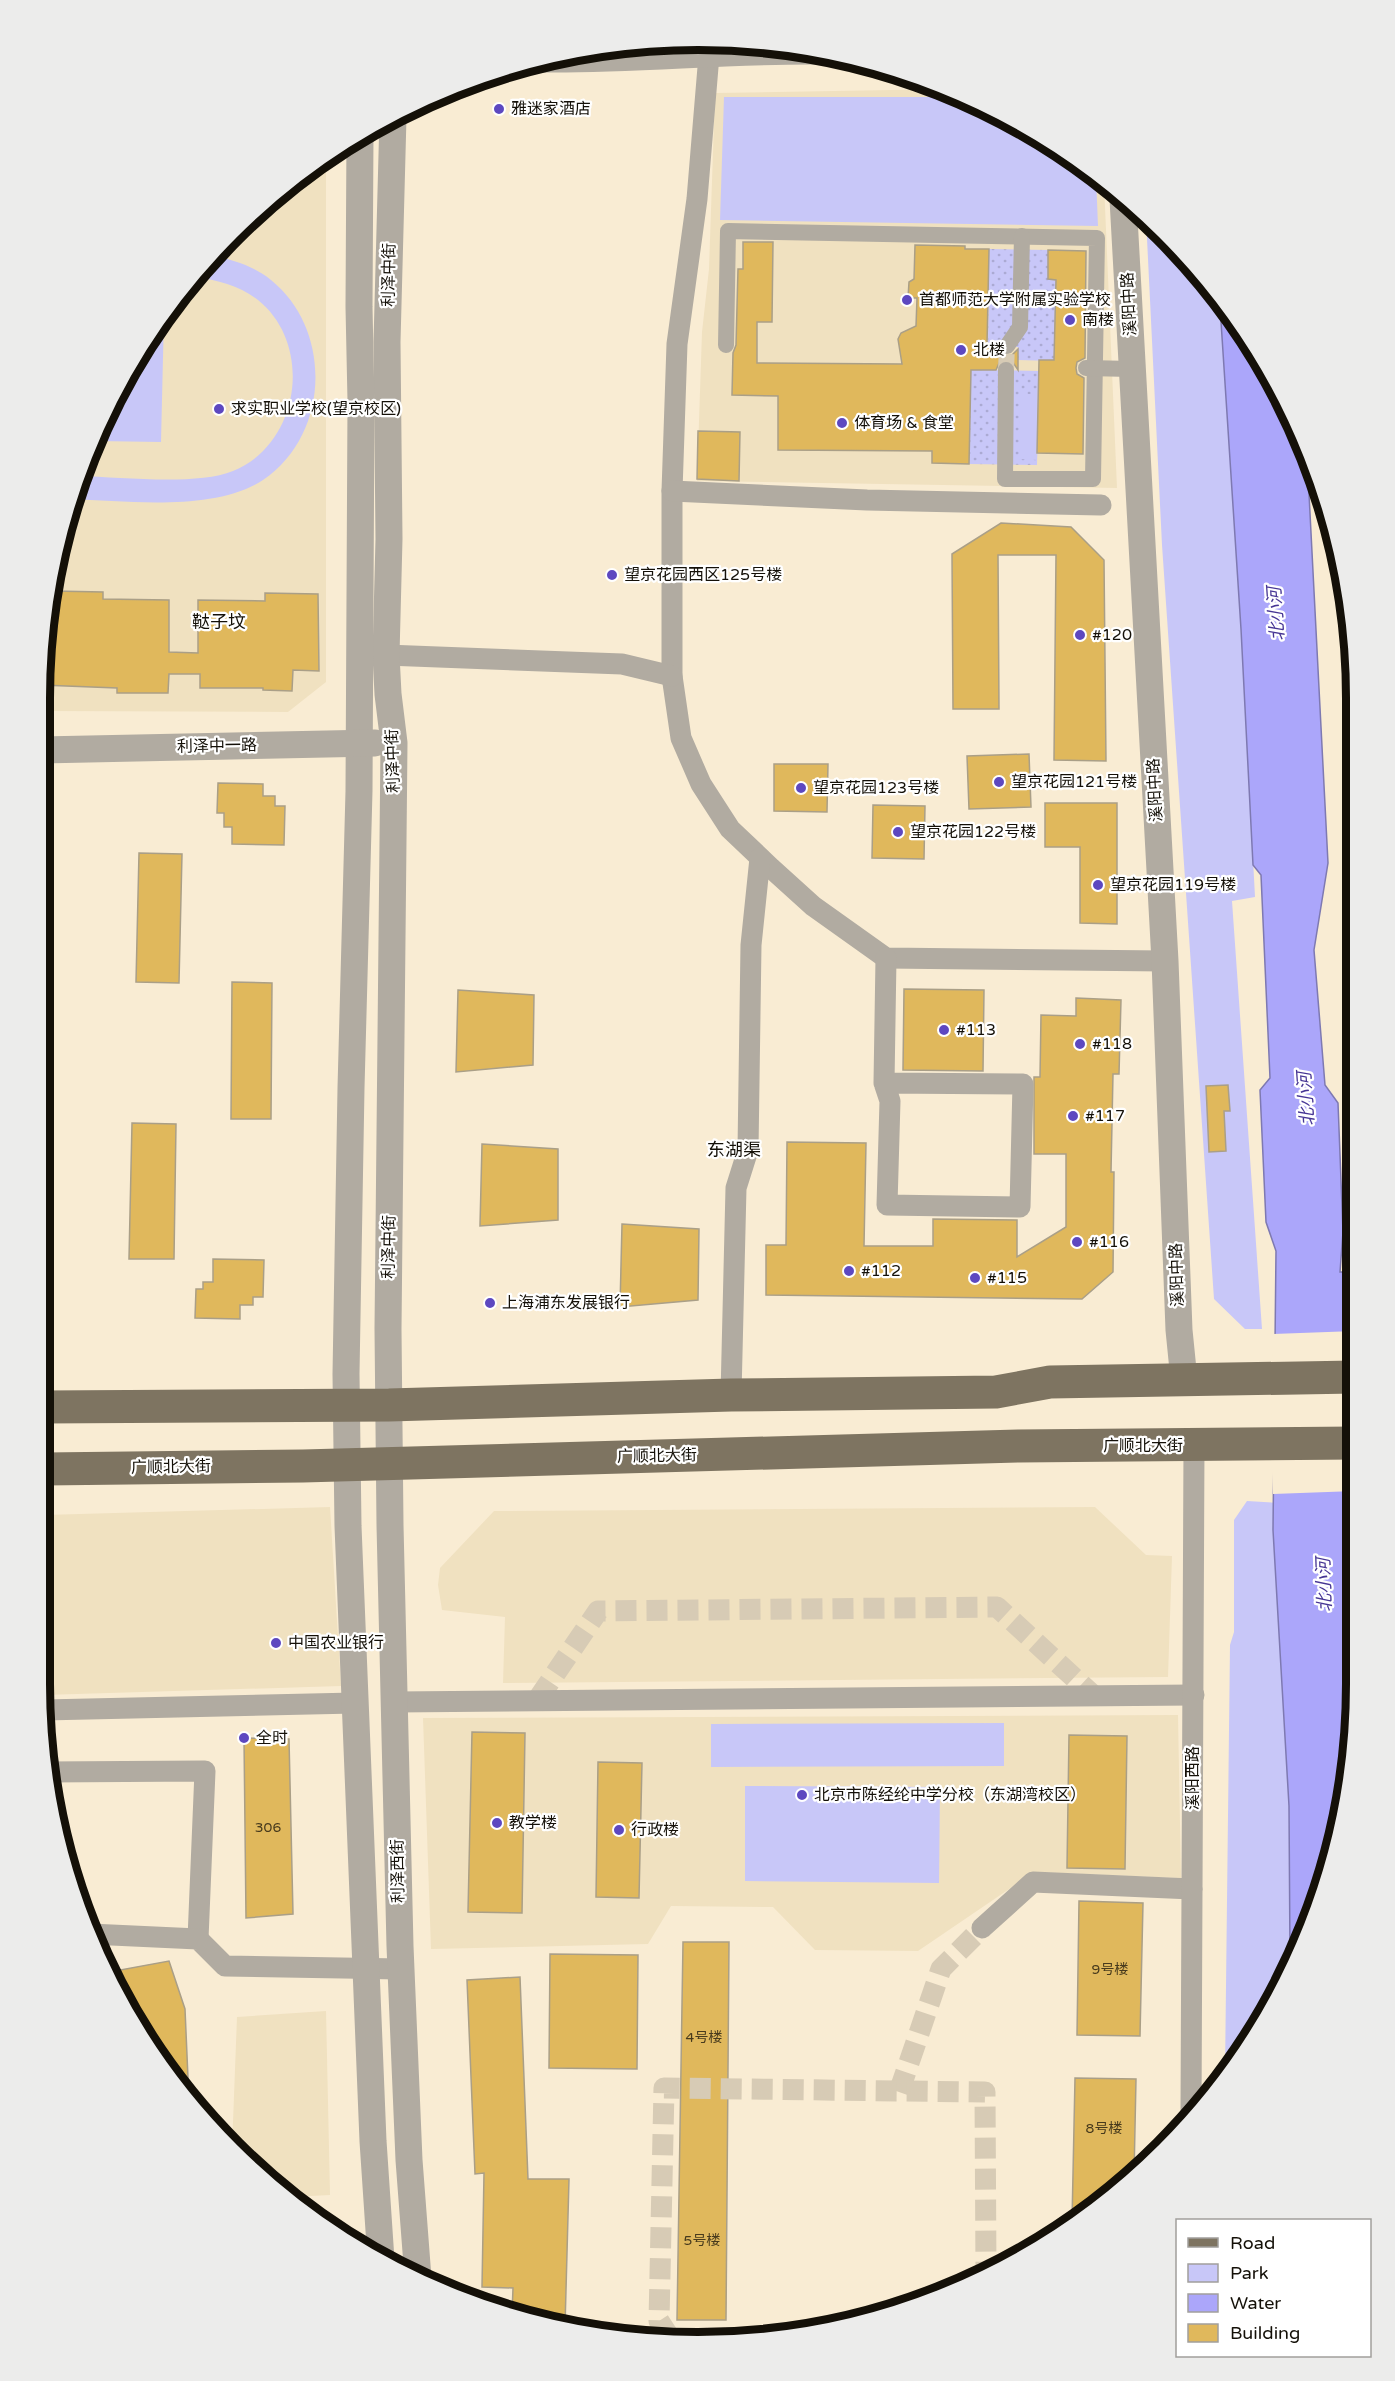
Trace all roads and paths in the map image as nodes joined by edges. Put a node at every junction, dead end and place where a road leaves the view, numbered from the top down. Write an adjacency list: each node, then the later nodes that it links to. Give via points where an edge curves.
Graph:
1 (703, 50): 11 (street, via 698,200 676,345)
2 (393, 126): 13 (street, 利泽中街, via 387,342)
3 (360, 145): 15 (street, 利泽中街)
4 (1124, 209): 9 (street, 溪阳中路)
5 (1022, 236): 6 (street, via 728,231); 7 (street, via 1020,327); 8 (street, via 1097,238)
6 (726, 345)
7 (1006, 346)
8 (1090, 368): 9 (street); 10 (street, via 1093,479 1005,479)
9 (1132, 369): 20 (street, 溪阳中路)
10 (1006, 370)
11 (672, 491): 12 (street); 14 (street)
12 (1101, 505)
13 (386, 655): 14 (street, via 622,664); 16 (street, 利泽中街)
14 (672, 676): 18 (street, via 681,738 701,784 730,829)
15 (359, 743): 16 (street, 利泽中一路); 17 (street, 利泽中一路); 25 (street, 利泽中街)
16 (394, 743): 26 (street, 利泽中街)
17 (50, 750)
18 (760, 858): 19 (street, via 813,906); 24 (street, via 751,945 748,1150 736,1188)
19 (886, 958): 20 (street); 21 (street)
20 (1165, 961): 23 (street, 溪阳中路)
21 (884, 1083): 21 (street, via 890,1101 887,1205 1020,1207 1023,1084)
22 (1346, 1377): 23 (main road)
23 (1184, 1380): 24 (main road, via 1050,1382 996,1392)
24 (731, 1395): 26 (main road)
25 (347, 1405): 26 (main road); 27 (main road); 31 (street, 利泽中街)
26 (389, 1405): 30 (street, 利泽中街)
27 (50, 1407)
28 (1346, 1443): 29 (main road, 广顺北大街)
29 (1194, 1445): 30 (main road, 广顺北大街); 33 (street, 溪阳西路)
30 (390, 1462): 31 (main road, 广顺北大街); 34 (street, 利泽西街)
31 (347, 1464): 32 (main road, 广顺北大街); 35 (street)
32 (50, 1469)
33 (1194, 1695): 34 (street); 38 (street, 溪阳西路)
34 (395, 1702): 43 (street, 利泽西街)
35 (355, 1703): 36 (street); 42 (street)
36 (51, 1710)
37 (56, 1772): 41 (street, via 205,1771)
38 (1192, 1889): 39 (street, via 1033,1882); 44 (street, 溪阳西路)
39 (982, 1928)
40 (101, 1934): 41 (street)
41 (198, 1939): 42 (street, via 225,1966)
42 (366, 1969): 43 (street); 45 (street)
43 (401, 1970): 46 (street, 利泽西街)
44 (1191, 2104)
45 (380, 2249)
46 (417, 2268)

